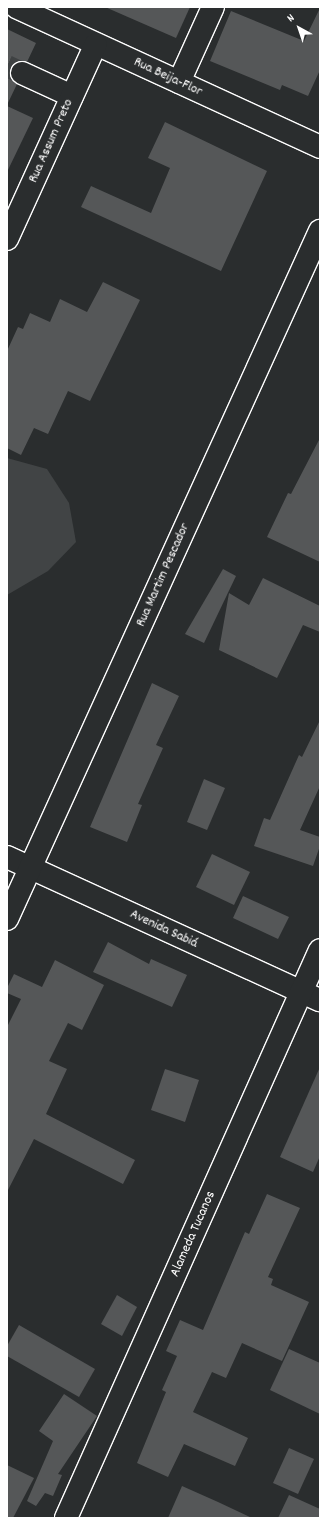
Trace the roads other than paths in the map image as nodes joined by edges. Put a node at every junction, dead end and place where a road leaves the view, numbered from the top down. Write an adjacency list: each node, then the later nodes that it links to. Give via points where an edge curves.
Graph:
1 (16, 7): 3 (street, Rua Beija-Flor)
2 (213, 7): 5 (street)
3 (96, 44): 5 (street, Rua Beija-Flor); 6 (street, Rua Assum Preto)
4 (22, 73): 6 (street)
5 (179, 82): 7 (street, Rua Beija-Flor)
6 (72, 96): 9 (street, Rua Assum Preto)
7 (320, 147)
8 (320, 231): 11 (street, Rua Martim Pescador)
9 (7, 239)
10 (7, 857): 11 (street, Avenida Sabiá)
11 (30, 868): 12 (street, Rua Martim Pescador); 14 (street, Avenida Sabiá)
12 (7, 919)
13 (320, 950): 14 (street, Alameda Tucanos)
14 (311, 996): 15 (street, Alameda Tucanos)
15 (73, 1516)

